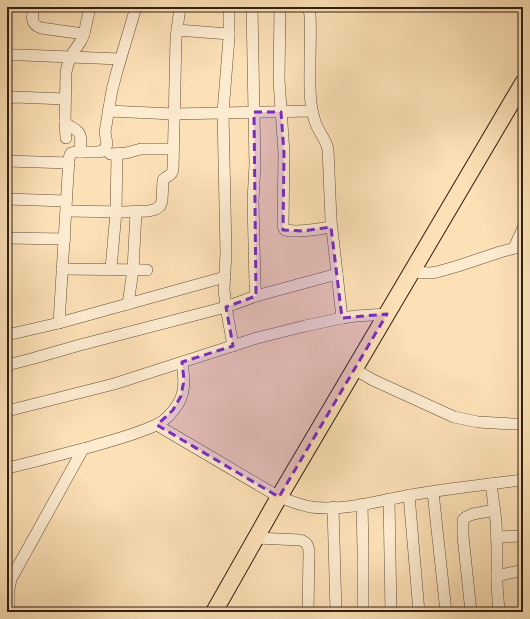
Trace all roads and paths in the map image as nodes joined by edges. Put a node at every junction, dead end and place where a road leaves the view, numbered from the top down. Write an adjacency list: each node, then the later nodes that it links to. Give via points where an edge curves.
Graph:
1 (34, 7): 10 (street, via 32,14 36,26)
2 (90, 7): 10 (street)
3 (136, 7): 14 (street)
4 (180, 7): 9 (street)
5 (229, 7): 11 (street)
6 (252, 7): 22 (street)
7 (280, 7): 23 (street, via 278,80)
8 (307, 7): 20 (street, via 310,15)
9 (177, 30): 11 (street); 24 (street)
10 (84, 34): 13 (street)
11 (229, 34): 21 (street)
12 (7, 53): 13 (street)
13 (70, 56): 14 (street); 16 (street, via 66,72)
14 (120, 59): 19 (street)
15 (523, 83): 18 (highway)
16 (65, 99): 17 (street, via 15,97); 25 (street)
17 (7, 100)
18 (518, 102): 46 (highway)
19 (108, 111): 24 (street); 28 (street, via 105,132 107,144)
20 (312, 111): 23 (street); 37 (street, via 319,132 327,142)
21 (223, 112): 22 (street); 24 (street); 48 (street)
22 (254, 112): 23 (street); 49 (street)
23 (281, 112): 37 (street, via 284,153 283,226 285,230 291,231)
24 (174, 114): 27 (street)
25 (65, 121): 26 (street); 29 (street, via 79,134)
26 (66, 138)
27 (173, 149): 30 (street, via 141,149); 36 (street, via 172,173 163,180 160,206 149,211)
28 (103, 151): 29 (street); 30 (street)
29 (80, 152): 32 (street, via 71,153)
30 (117, 154): 35 (street)
31 (7, 160): 32 (street)
32 (69, 163): 34 (street)
33 (7, 199): 34 (street)
34 (66, 206): 35 (street); 40 (street)
35 (116, 212): 36 (street); 43 (street)
36 (136, 212): 44 (street)
37 (331, 227): 47 (street)
38 (523, 228): 41 (street)
39 (7, 238): 40 (street)
40 (65, 239): 42 (street)
41 (518, 247): 46 (street, via 437,272)
42 (62, 269): 43 (street); 54 (street)
43 (112, 269): 44 (street)
44 (133, 270): 45 (street); 50 (street)
45 (147, 270)
46 (412, 272): 52 (highway)
47 (337, 274): 49 (street); 53 (street)
48 (225, 277): 50 (street); 51 (street)
49 (256, 296): 51 (street)
50 (128, 304): 54 (street)
51 (226, 307): 56 (street); 58 (street)
52 (387, 314): 53 (street); 59 (highway)
53 (342, 318): 56 (street, via 275,333)
54 (59, 323): 55 (street)
55 (7, 335)
56 (233, 346): 57 (street)
57 (182, 362): 60 (street, via 108,386); 62 (street, via 184,380 181,396 173,410)
58 (7, 365)
59 (354, 369): 61 (street, via 454,417 478,422); 69 (highway)
60 (7, 411)
61 (523, 424)
62 (157, 425): 63 (street, via 134,435); 69 (street)
63 (83, 448): 64 (street); 79 (street)
64 (7, 468)
65 (523, 480): 66 (street)
66 (491, 484): 67 (street); 73 (street)
67 (433, 492): 68 (street); 87 (street)
68 (409, 495): 70 (street); 86 (street)
69 (279, 497): 72 (street, via 310,506); 76 (highway)
70 (389, 499): 71 (street); 85 (street)
71 (362, 504): 72 (street); 84 (street)
72 (333, 508): 83 (street)
73 (495, 510): 75 (street); 88 (street, via 473,514 463,520)
74 (523, 536): 75 (street)
75 (497, 537): 78 (street)
76 (256, 538): 81 (highway); 82 (street, via 300,540 307,543)
77 (523, 570): 78 (street)
78 (497, 576): 89 (street)
79 (9, 578): 80 (street)
80 (8, 606)
81 (214, 612)
82 (308, 612)
83 (336, 612)
84 (363, 612)
85 (391, 612)
86 (419, 612)
87 (446, 612)
88 (471, 612)
89 (499, 612)

